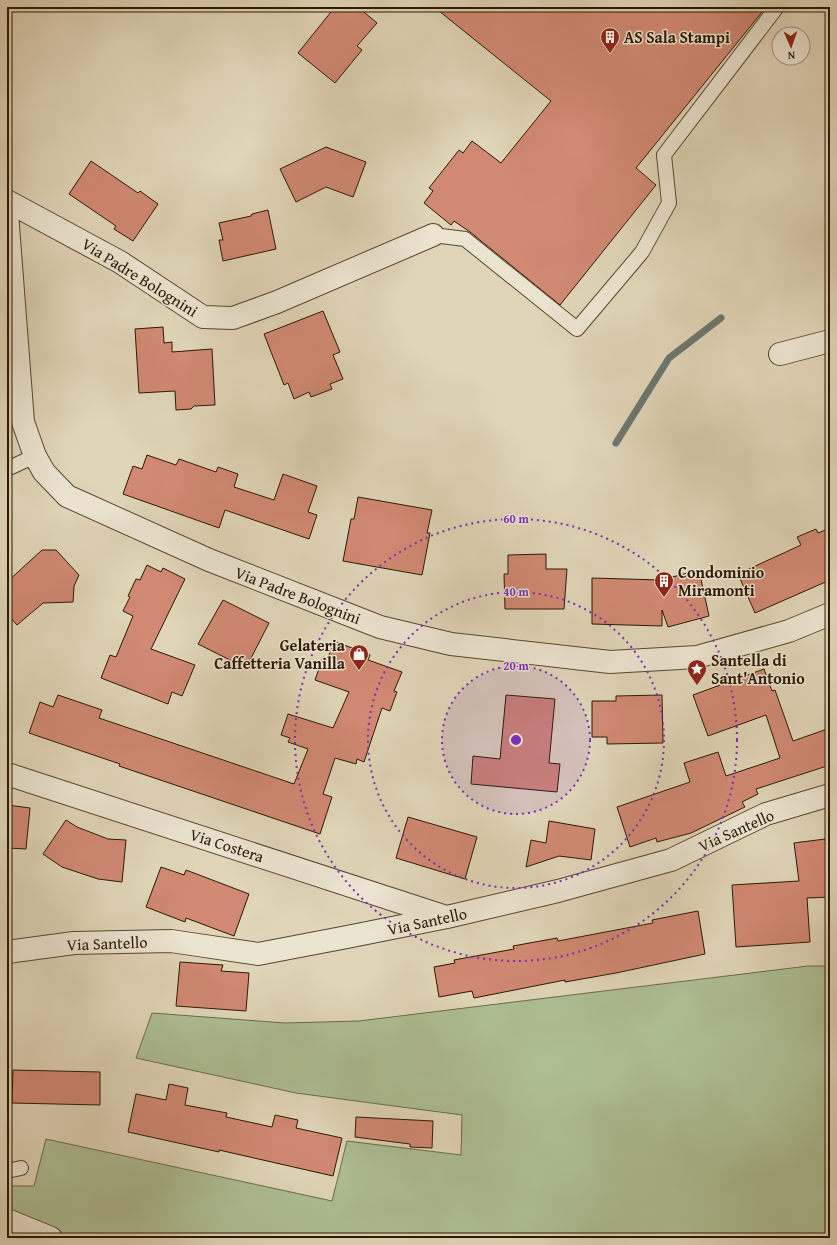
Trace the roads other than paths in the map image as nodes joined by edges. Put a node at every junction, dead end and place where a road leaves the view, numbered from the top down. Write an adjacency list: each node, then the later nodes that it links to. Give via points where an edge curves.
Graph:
1 (777, 7): 4 (lane, via 664,155 668,203 642,252 577,329 465,239)
2 (7, 201): 4 (street, Via Padre Bolognini, via 120,262 203,316 233,318)
3 (7, 213): 7 (street, Via Padre Bolognini, via 23,422)
4 (433, 236)
5 (830, 341): 6 (street)
6 (780, 354)
7 (35, 456): 8 (lane); 9 (street, Via Padre Bolognini, via 44,472 67,496 209,560 380,627 451,644 610,662 697,657 789,631)
8 (7, 469)
9 (830, 614)
10 (7, 774): 12 (street, Via Costera)
11 (830, 795): 12 (street, Via Santello, via 766,814 671,860)
12 (447, 917): 13 (street, Via Santello, via 258,954 171,941 74,943)
13 (7, 952)
14 (7, 1220): 15 (street)
15 (51, 1238)

